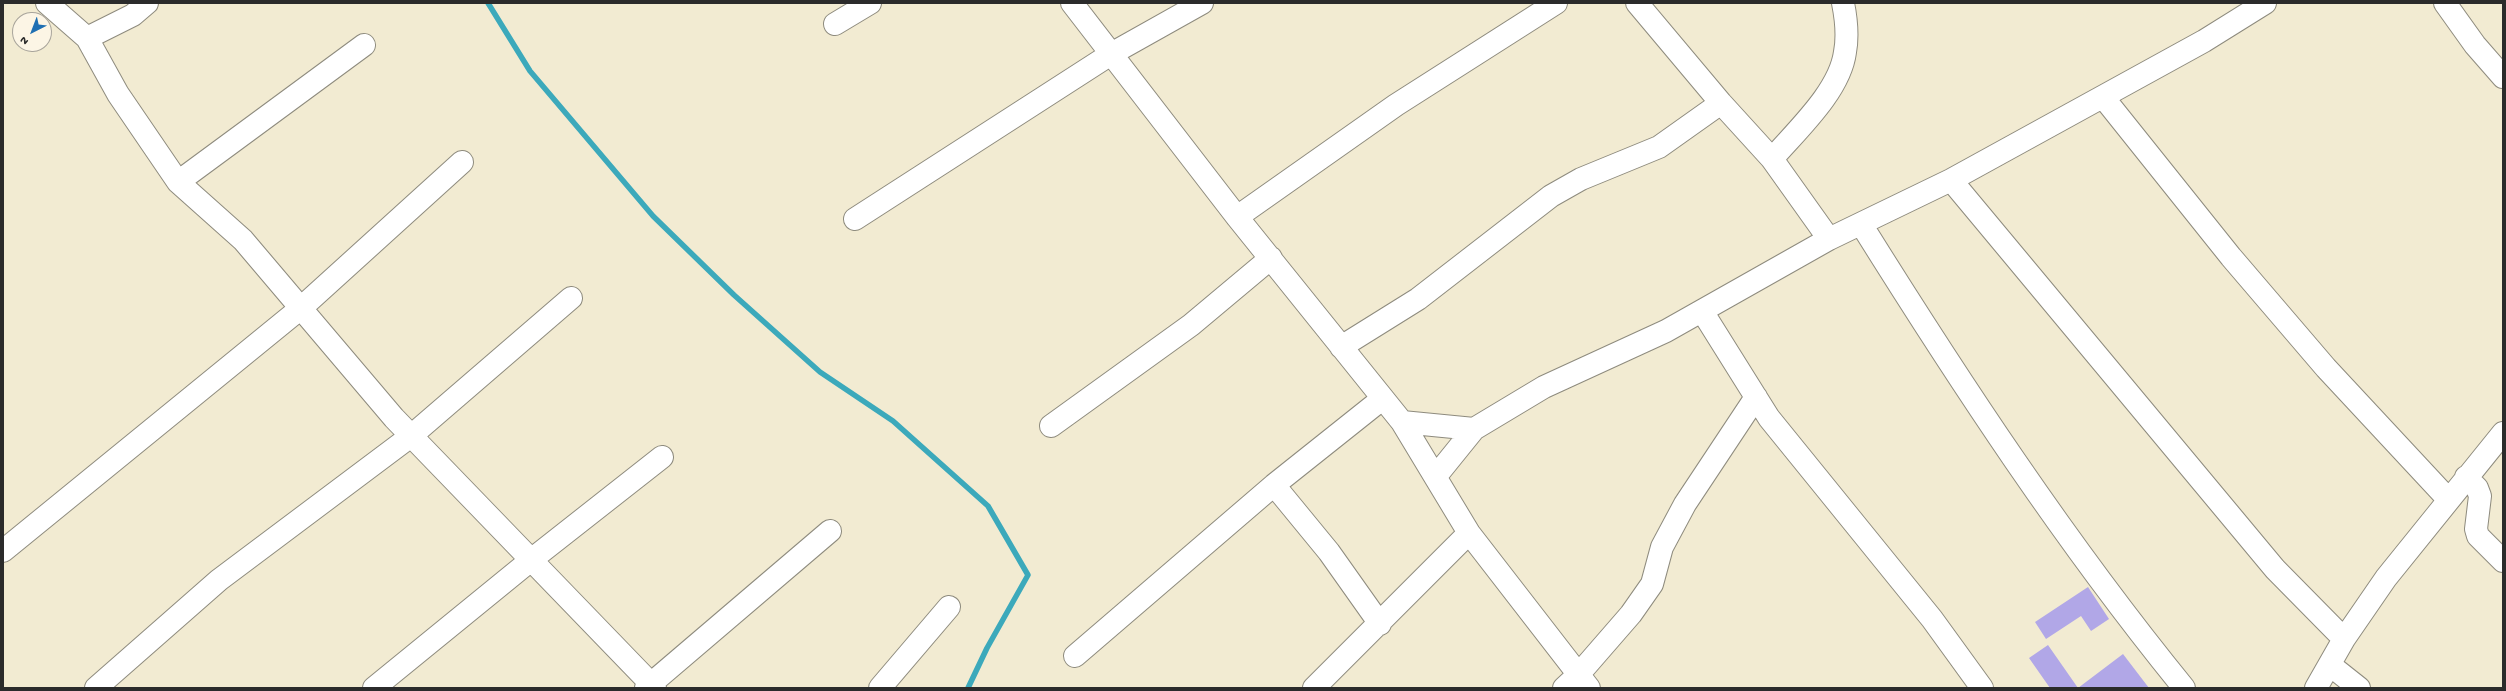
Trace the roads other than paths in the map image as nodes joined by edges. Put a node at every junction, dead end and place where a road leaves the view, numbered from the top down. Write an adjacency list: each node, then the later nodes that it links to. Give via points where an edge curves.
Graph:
1 (48, 3): 12 (street)
2 (147, 3): 12 (street, via 133,15)
3 (870, 3): 11 (street)
4 (1072, 3): 14 (street)
5 (1202, 3): 14 (street)
6 (1556, 3): 22 (street, via 1396,105)
7 (1637, 3): 17 (street)
8 (1843, 3): 18 (street, via 1845,52 1834,84)
9 (2445, 3): 15 (street)
10 (2254, 6): 16 (street, via 2204,41)
11 (835, 24)
12 (87, 38): 21 (street, via 118,94)
13 (364, 45): 21 (street)
14 (1111, 54): 22 (street); 23 (street, via 940,167)
15 (2503, 77)
16 (2103, 97): 20 (street); 42 (street, via 2231,257 2326,368)
17 (1721, 104): 18 (street); 30 (street, via 1659,147 1582,179 1551,196 1418,299)
18 (1772, 159): 25 (street)
19 (462, 162): 28 (street)
20 (1951, 180): 24 (street); 50 (street, via 2275,569)
21 (178, 182): 28 (street, via 243,240)
22 (1237, 217): 26 (street)
23 (855, 219)
24 (1861, 224): 25 (street); 60 (street, via 1994,433)
25 (1829, 239): 29 (street)
26 (1271, 258): 30 (street); 34 (street, via 1191,325)
27 (571, 298): 37 (street)
28 (301, 308): 37 (street); 45 (street)
29 (1702, 311): 31 (street); 35 (street, via 1666,332 1544,387)
30 (1341, 347): 32 (street)
31 (1756, 397): 53 (street, via 1685,504 1662,547 1652,584); 59 (street, via 1770,418 1932,619)
32 (1382, 399): 33 (street); 41 (street)
33 (1402, 422): 35 (street); 39 (street)
34 (1051, 426)
35 (1474, 429): 39 (street)
36 (2503, 433): 40 (street)
37 (411, 436): 46 (street); 55 (street, via 219,580)
38 (662, 457): 46 (street)
39 (1436, 476): 44 (street)
40 (2466, 477): 42 (street); 47 (street, via 2477,488 2480,496 2476,529 2478,536)
41 (1274, 485): 49 (street, via 1329,552); 51 (street)
42 (2448, 499): 50 (street, via 2386,578)
43 (830, 531): 54 (street)
44 (1469, 533): 49 (street); 53 (street)
45 (3, 551)
46 (531, 560): 54 (street); 56 (street)
47 (2503, 561)
48 (949, 607): 57 (street)
49 (1380, 624): 58 (street)
50 (2344, 639): 52 (street)
51 (1075, 656)
52 (2330, 665): 61 (street); 62 (street)
53 (1577, 684)
54 (651, 687)
55 (96, 688)
56 (374, 688)
57 (880, 688)
58 (1314, 688)
59 (1982, 688)
60 (2184, 688)
61 (2316, 688)
62 (2359, 688)

